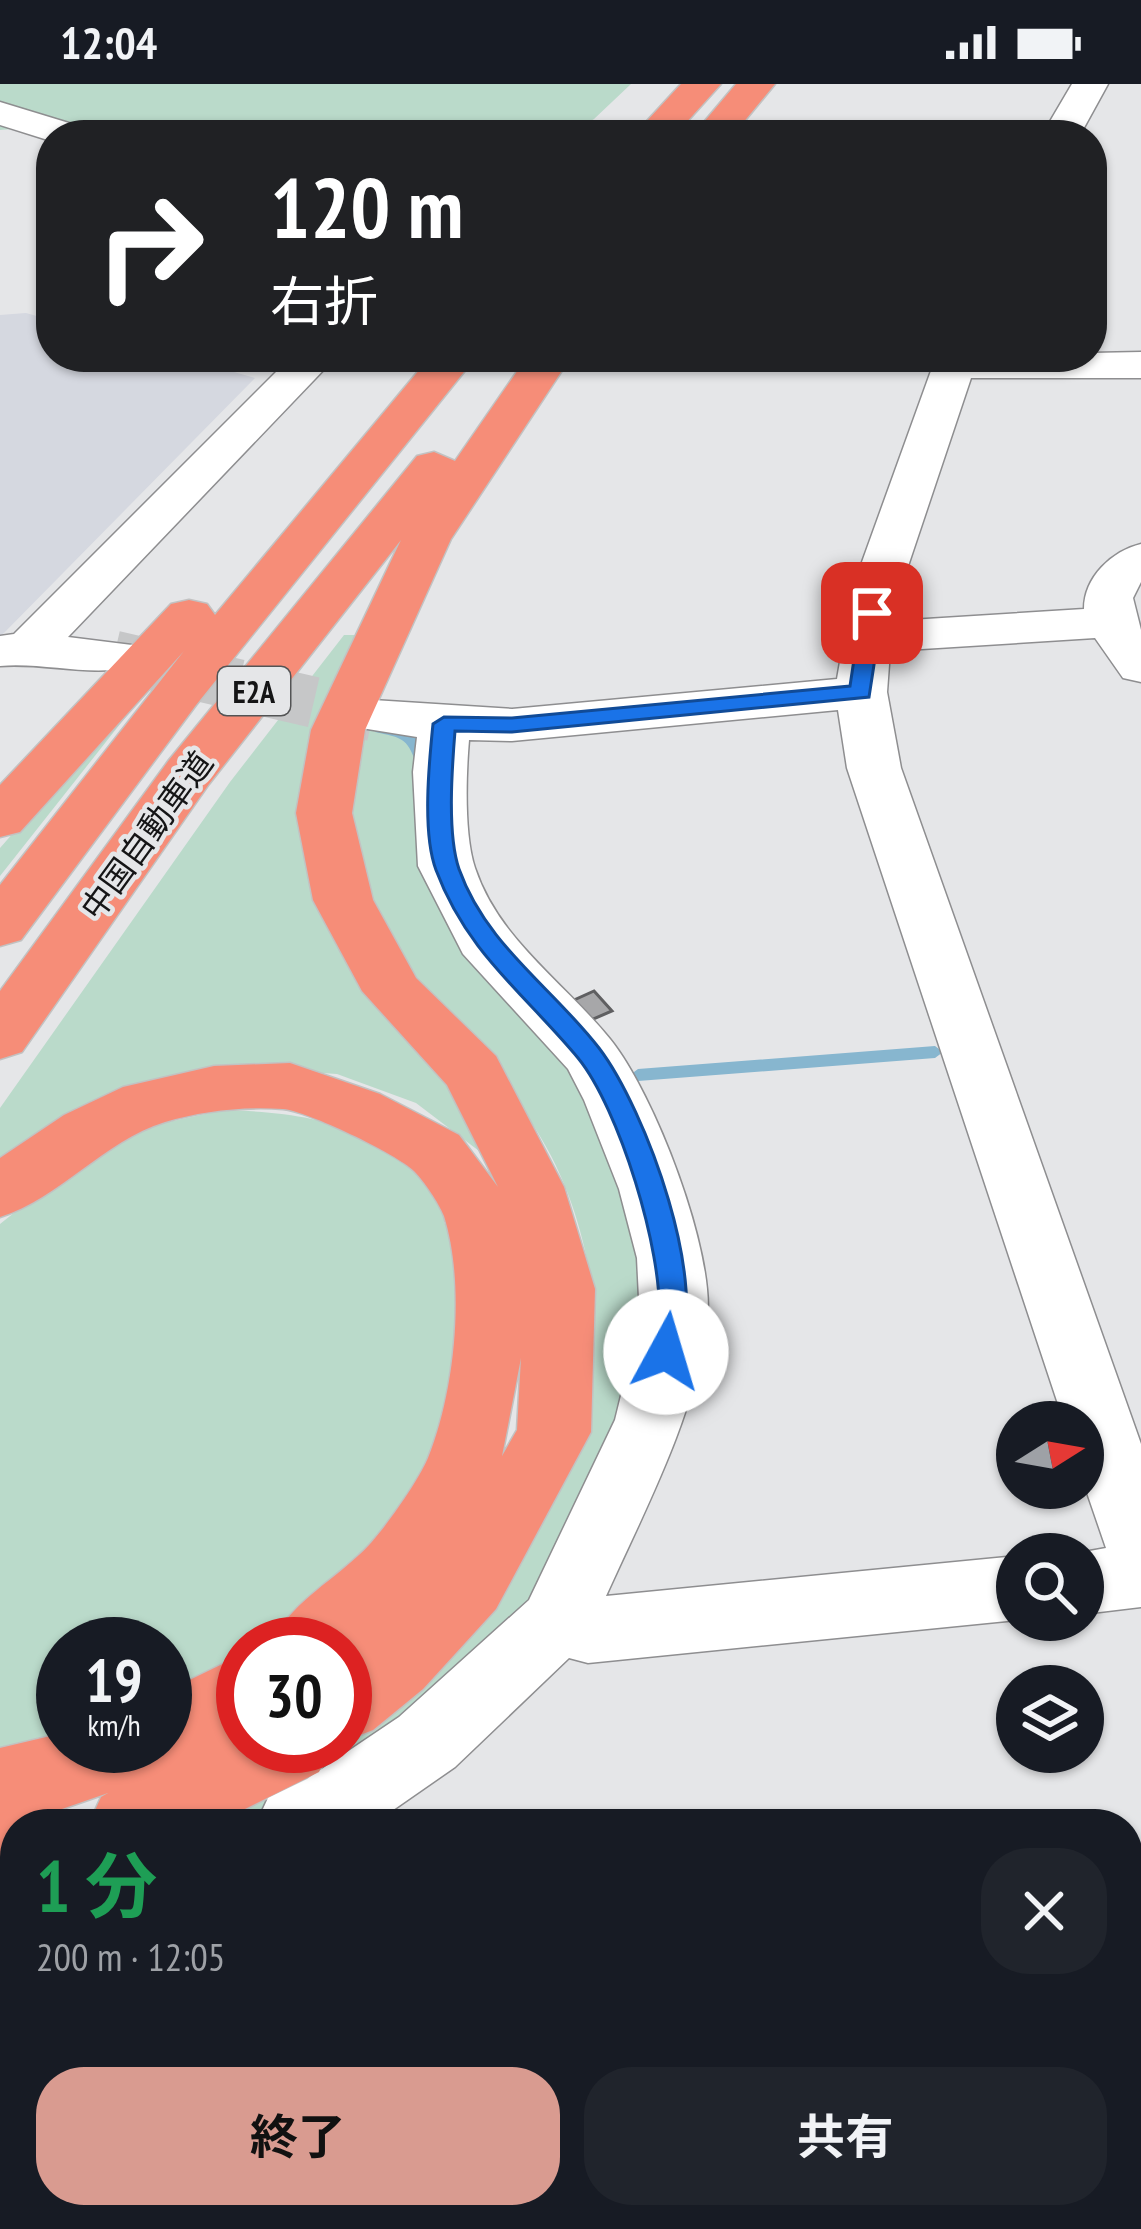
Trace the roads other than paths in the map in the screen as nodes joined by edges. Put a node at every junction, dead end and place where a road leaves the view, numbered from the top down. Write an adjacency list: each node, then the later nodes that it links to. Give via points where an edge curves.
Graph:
1 (702, 84): 5 (highway)
2 (756, 84): 6 (highway)
3 (1090, 84): 7 (street)
4 (0, 113): 8 (street)
5 (667, 120)
6 (725, 120)
7 (1070, 120)
8 (36, 125)
9 (0, 145): 10 (street)
10 (36, 151)
11 (1107, 365): 12 (street)
12 (1141, 365)
13 (300, 372): 21 (street)
14 (432, 372): 27 (highway, via 377,403)
15 (442, 372): 28 (highway, 中国自動車道 / E2A, via 218,641)
16 (512, 372): 29 (highway, 中国自動車道 / E2A, via 189,772)
17 (539, 372): 37 (highway, via 426,539 338,730 324,813 343,900 393,991 473,1072 531,1187 560,1289 554,1432 469,1586)
18 (952, 372): 23 (street, via 878,587)
19 (1141, 558): 20 (street, via 1120,572)
20 (1108, 622): 23 (street); 24 (street)
21 (15, 649): 22 (street)
22 (114, 656)
23 (863, 665): 26 (street, via 512,725); 31 (street, via 874,768)
24 (1141, 667)
25 (373, 716): 26 (street)
26 (444, 724): 36 (street, via 446,866 482,940 591,1056 651,1189 670,1258 674,1318 650,1420)
27 (0, 820)
28 (0, 926)
29 (0, 1037)
30 (0, 1192): 35 (highway, via 146,1103 214,1089 290,1086 436,1152 476,1208 492,1294 484,1376 462,1470 392,1574)
31 (1141, 1546)
32 (1141, 1576): 33 (street)
33 (1104, 1580)
34 (996, 1590): 36 (street, via 588,1630)
35 (342, 1617)
36 (556, 1623): 42 (street, via 427,1742)
37 (372, 1683)
38 (57, 1773): 40 (highway)
39 (235, 1773): 41 (highway)
40 (0, 1786)
41 (162, 1809)
42 (327, 1809)

